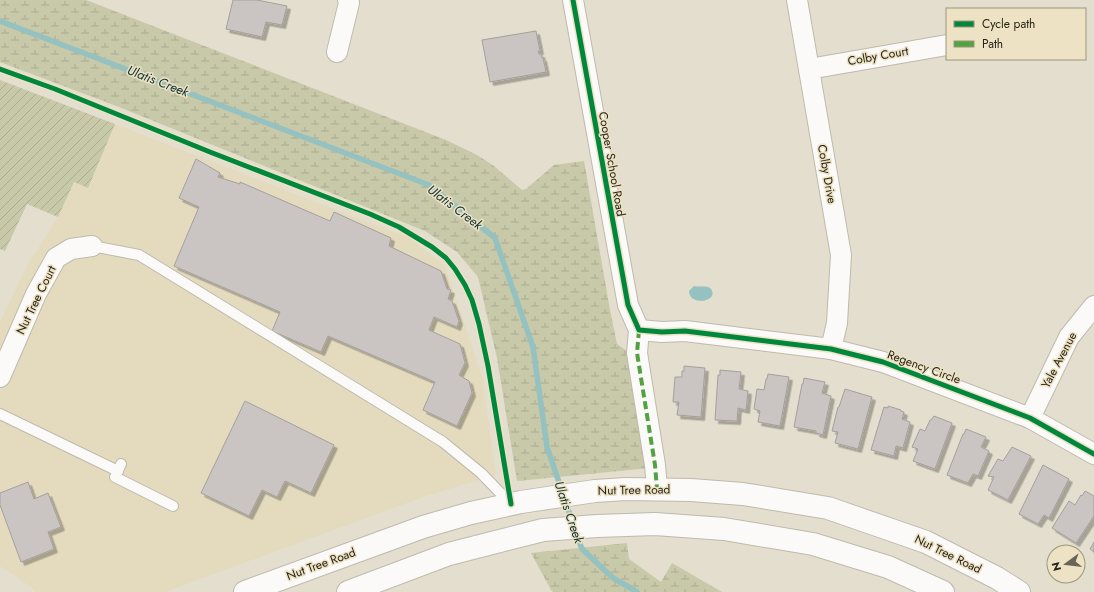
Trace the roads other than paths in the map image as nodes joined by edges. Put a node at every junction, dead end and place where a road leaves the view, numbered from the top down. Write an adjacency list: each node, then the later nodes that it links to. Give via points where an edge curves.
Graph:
1 (348, 0): 5 (street)
2 (573, 0): 9 (street, Cooper School Road, via 628,305)
3 (797, 0): 6 (street, Colby Drive)
4 (946, 45): 6 (street, Colby Court)
5 (337, 52)
6 (809, 69): 10 (street, Colby Drive, via 842,255 837,323)
7 (92, 246): 11 (street, Nut Tree Court, via 71,249 56,258 36,294); 16 (lane, via 140,255 443,442)
8 (1094, 306): 13 (street, Yale Avenue, via 1069,337)
9 (639, 330): 10 (street, Regency Circle, via 685,331); 15 (street, Cooper School Road, via 637,353)
10 (831, 349): 13 (street, Regency Circle, via 882,362)
11 (0, 377)
12 (0, 414): 17 (lane, via 119,468 115,477)
13 (1030, 418): 14 (street, Regency Circle)
14 (1094, 454)
15 (657, 489): 16 (main road, Nut Tree Road, via 595,491); 21 (main road, Nut Tree Road, via 743,494 828,508 926,542)
16 (516, 503): 18 (main road, Nut Tree Road, via 423,527)
17 (173, 506)
18 (245, 592)
19 (348, 592): 20 (main road, via 449,554 543,530 655,524 724,530 813,544 888,567)
20 (943, 592)
21 (1019, 592)

